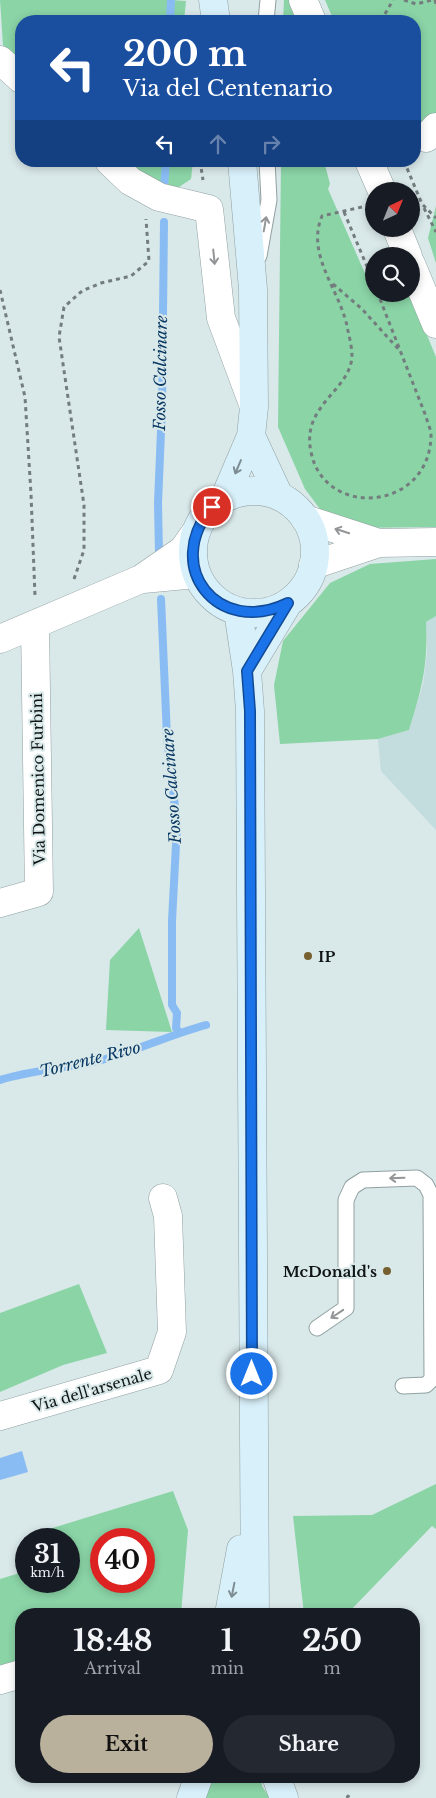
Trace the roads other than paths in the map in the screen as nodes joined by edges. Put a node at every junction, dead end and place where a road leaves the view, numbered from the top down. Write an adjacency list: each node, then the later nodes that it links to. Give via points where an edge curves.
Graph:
1 (212, 0): 4 (street)
2 (268, 0): 5 (lane)
3 (303, 0): 6 (street)
4 (215, 15)
5 (267, 15)
6 (309, 15)
7 (0, 60): 8 (street)
8 (15, 74)
9 (116, 167): 17 (street, one-way to 17, via 159,198 209,209 221,318)
10 (243, 167): 15 (street)
11 (267, 167): 15 (lane, one-way to 11, via 269,200)
12 (370, 167): 13 (street)
13 (372, 182)
14 (420, 286): 16 (street)
15 (253, 289): 17 (street)
16 (436, 324)
17 (254, 407): 18 (street)
18 (251, 436): 19 (street); 20 (street, one-way to 20)
19 (279, 496): 20 (street, via 252,491); 21 (street)
20 (225, 498): 22 (street, via 207,513)
21 (305, 519): 24 (street, one-way to 21); 25 (street, via 315,549)
22 (195, 533): 26 (street, via 192,547); 27 (street, via 183,550)
23 (436, 542): 24 (street)
24 (379, 543): 25 (street)
25 (313, 565): 28 (street, via 308,580)
26 (196, 574): 27 (street); 29 (street, via 212,598)
27 (141, 580): 30 (street)
28 (288, 603): 29 (street, via 264,612); 32 (street)
29 (238, 611): 32 (street)
30 (36, 625): 31 (street); 33 (street, Via Domenico Furbini, via 39,892)
31 (0, 639)
32 (247, 671): 38 (street, via 250,711)
33 (0, 903)
34 (163, 1198): 37 (street, Via dell'arsenale, via 168,1216 172,1332 159,1370)
35 (317, 1328): 36 (lane, one-way to 35, via 426,1384 432,1378 431,1195 417,1178 363,1180 352,1187 346,1200 346,1308)
36 (403, 1386)
37 (0, 1416)
38 (253, 1473): 39 (street, one-way to 39); 40 (street)
39 (230, 1608)
40 (255, 1608)
41 (15, 1676): 42 (street)
42 (0, 1680)
43 (196, 1783): 45 (street)
44 (279, 1783): 46 (street)
45 (191, 1798)
46 (284, 1798)

